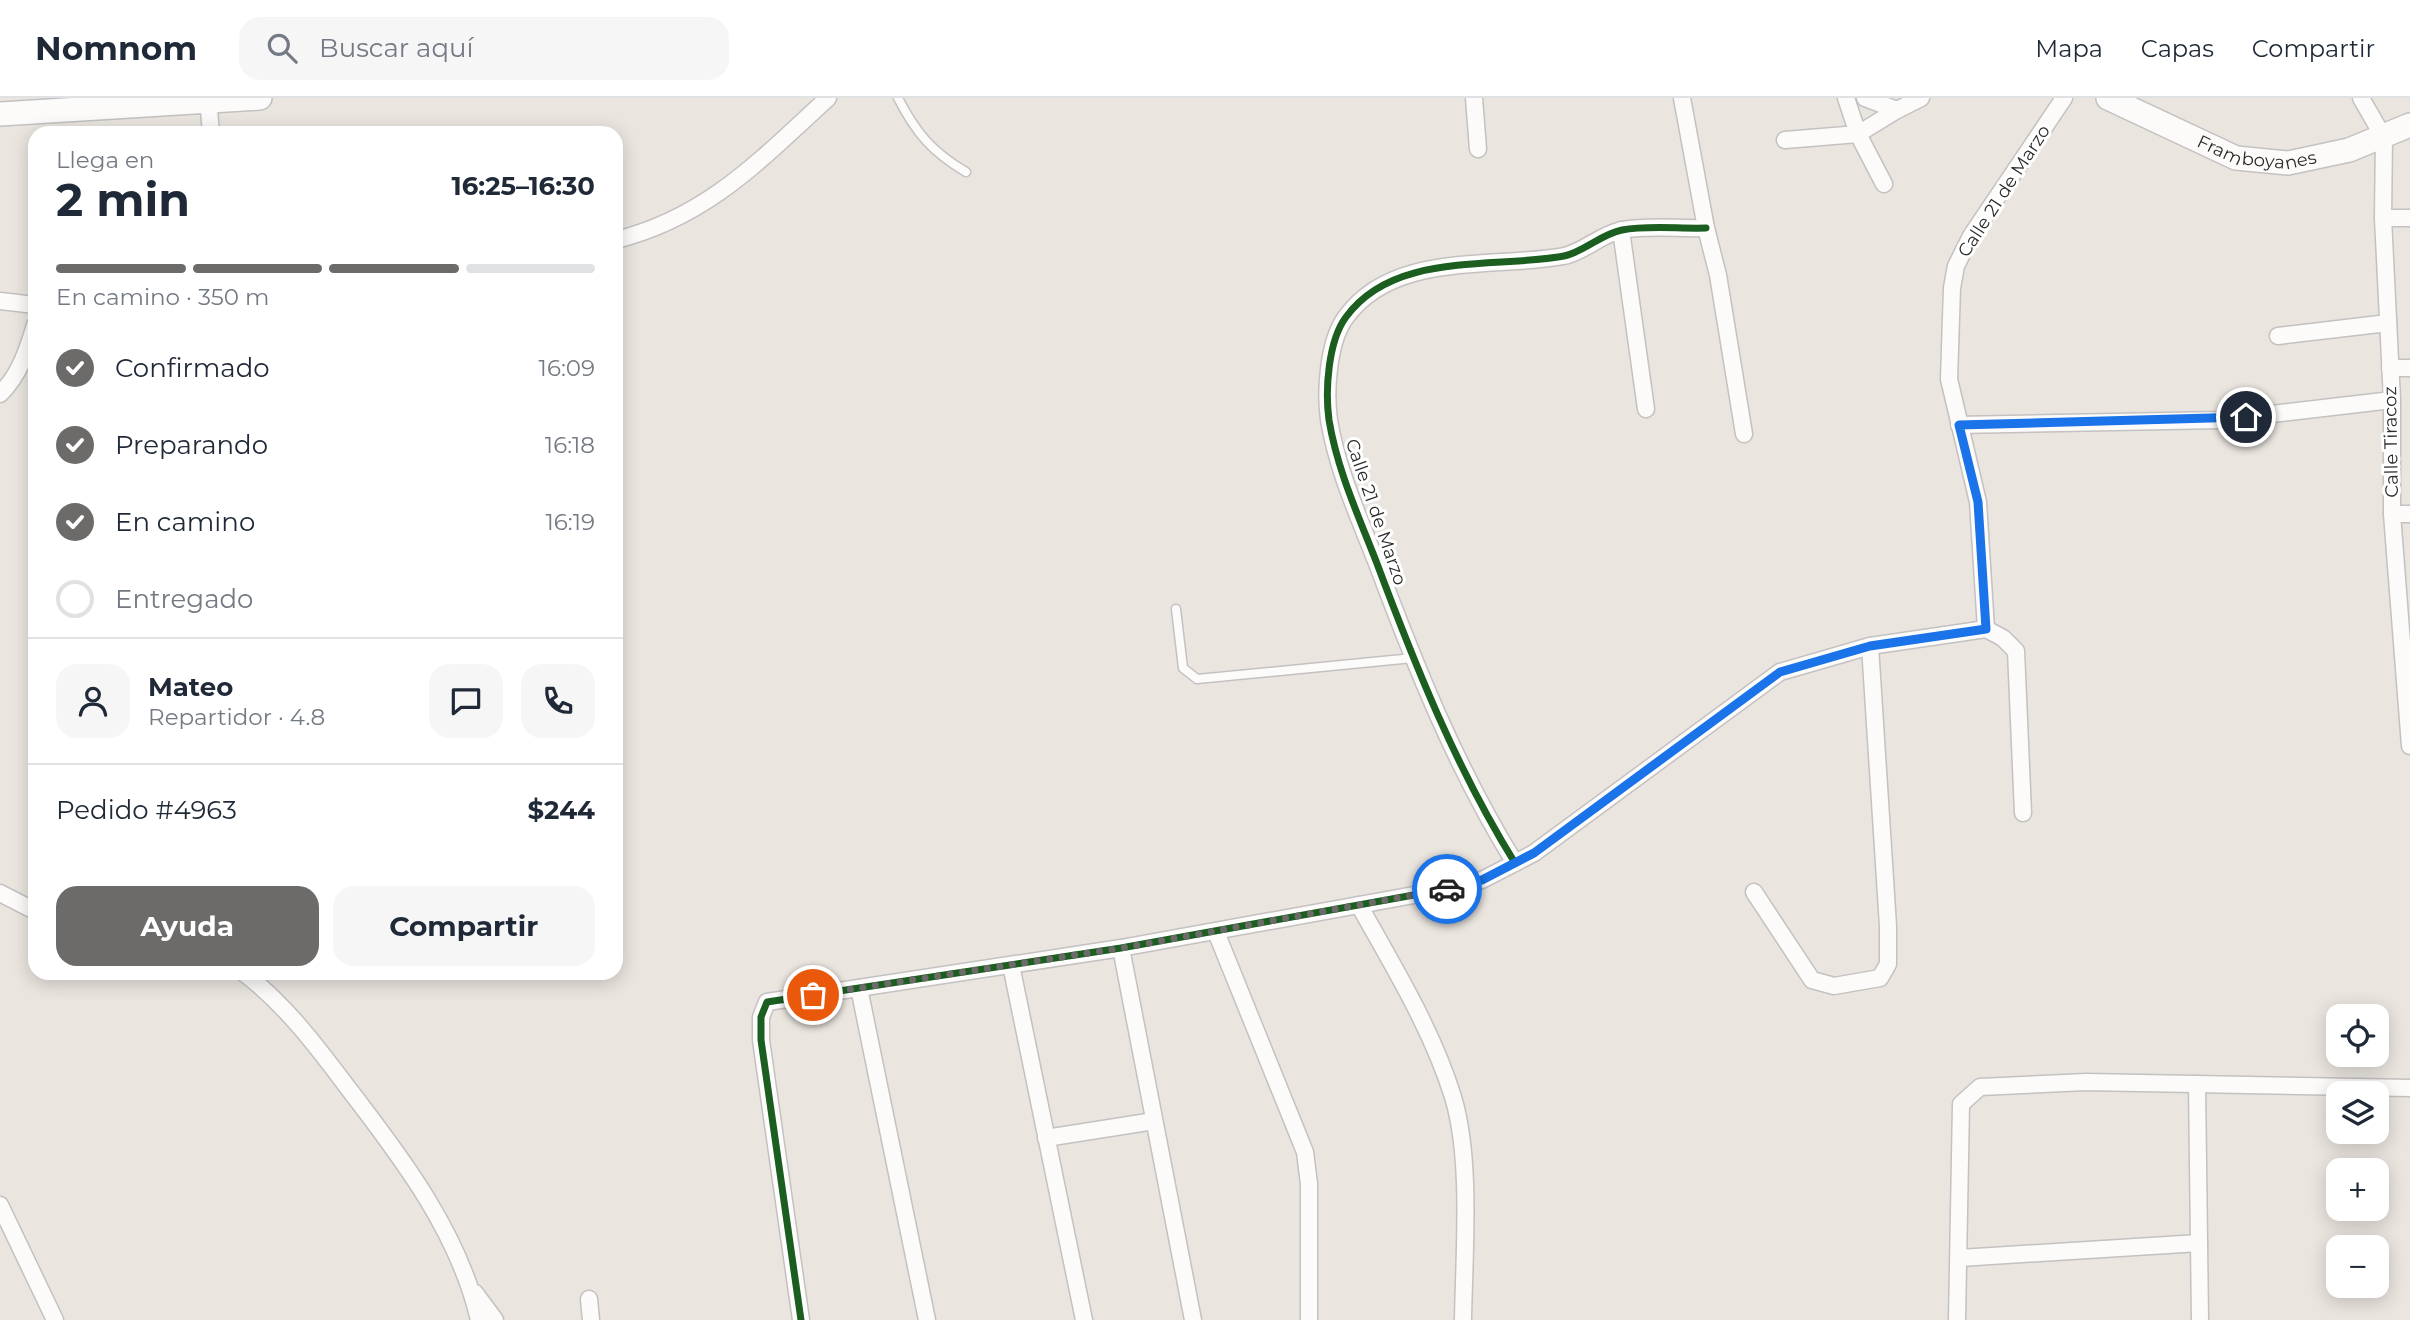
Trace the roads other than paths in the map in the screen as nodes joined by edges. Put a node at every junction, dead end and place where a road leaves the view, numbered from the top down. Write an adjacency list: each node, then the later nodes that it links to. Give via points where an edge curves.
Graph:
1 (260, 98): 12 (main road)
2 (828, 98): 27 (street, via 727,190 686,215)
3 (898, 98): 21 (lane, via 938,156)
4 (1474, 98): 20 (street)
5 (1682, 98): 25 (street)
6 (1846, 98): 17 (street)
7 (1865, 98): 13 (street)
8 (1921, 98): 13 (street)
9 (2064, 98): 38 (street, Calle 21 de Marzo, via 1971,236 1956,266 1950,379)
10 (2108, 98): 18 (main road, Framboyanes, via 2236,158 2288,163)
11 (2361, 98): 18 (street)
12 (208, 99): 14 (main road); 16 (street)
13 (1897, 110): 17 (street)
14 (0, 114)
15 (2410, 125): 18 (main road, Framboyanes)
16 (210, 126)
17 (1858, 134): 19 (street); 22 (street)
18 (2384, 138): 23 (street, Calle Tiracoz)
19 (1785, 139)
20 (1478, 149)
21 (966, 172)
22 (1884, 184)
23 (2383, 218): 24 (street); 30 (street, Calle Tiracoz)
24 (2410, 218)
25 (1706, 228): 26 (street, Calle 21 de Marzo); 39 (street)
26 (1621, 230): 37 (street); 45 (street, Calle 21 de Marzo, via 1566,255 1400,277 1363,299 1345,318 1336,337 1328,386 1329,418 1340,466)
27 (623, 238)
28 (0, 301): 29 (street)
29 (28, 303)
30 (2388, 323): 31 (street); 33 (street, Calle Tiracoz)
31 (2278, 336)
32 (28, 350): 35 (street)
33 (2390, 368): 34 (street); 36 (street, Calle Tiracoz)
34 (2410, 368)
35 (0, 394)
36 (2392, 400): 38 (street, via 2221,420); 40 (street, Calle Tiracoz)
37 (1646, 409)
38 (1959, 425): 43 (street, Calle 21 de Marzo, via 1978,502)
39 (1744, 434)
40 (2392, 514): 41 (street); 46 (street, Calle Tiracoz)
41 (2410, 514)
42 (1176, 610): 45 (lane, via 1183,668 1197,679)
43 (1986, 629): 44 (street); 48 (street, via 2016,651)
44 (1870, 646): 49 (street, via 1780,672); 50 (street, via 1888,964 1880,978 1835,986 1812,980)
45 (1413, 658): 49 (street, Calle 21 de Marzo, via 1478,803)
46 (2407, 680): 47 (street, Calle Tiracoz)
47 (2410, 746)
48 (2023, 813)
49 (1515, 863): 52 (street, via 1482,880)
50 (1754, 892)
51 (0, 893): 53 (street)
52 (1359, 905): 54 (street); 77 (street, via 1417,1012 1453,1098 1464,1174)
53 (28, 907)
54 (1216, 932): 55 (street); 76 (street, via 1305,1152)
55 (1121, 948): 56 (street); 61 (street)
56 (1011, 965): 58 (street); 62 (street)
57 (253, 980): 66 (street, via 325,1057 401,1157)
58 (859, 988): 72 (street, via 767,1002 761,1017); 73 (street)
59 (2197, 1084): 60 (street); 64 (street); 65 (street, via 2086,1082 1980,1087 1961,1104)
60 (2410, 1088)
61 (1154, 1121): 62 (street); 75 (street)
62 (1046, 1138): 74 (street)
63 (0, 1205): 68 (street)
64 (2199, 1243): 65 (street); 79 (street)
65 (1960, 1258): 78 (street)
66 (472, 1288): 69 (street); 70 (street)
67 (589, 1299): 71 (street)
68 (55, 1320)
69 (479, 1320)
70 (495, 1320)
71 (591, 1320)
72 (801, 1320)
73 (927, 1320)
74 (1084, 1320)
75 (1193, 1320)
76 (1309, 1320)
77 (1463, 1320)
78 (1957, 1320)
79 (2200, 1320)

